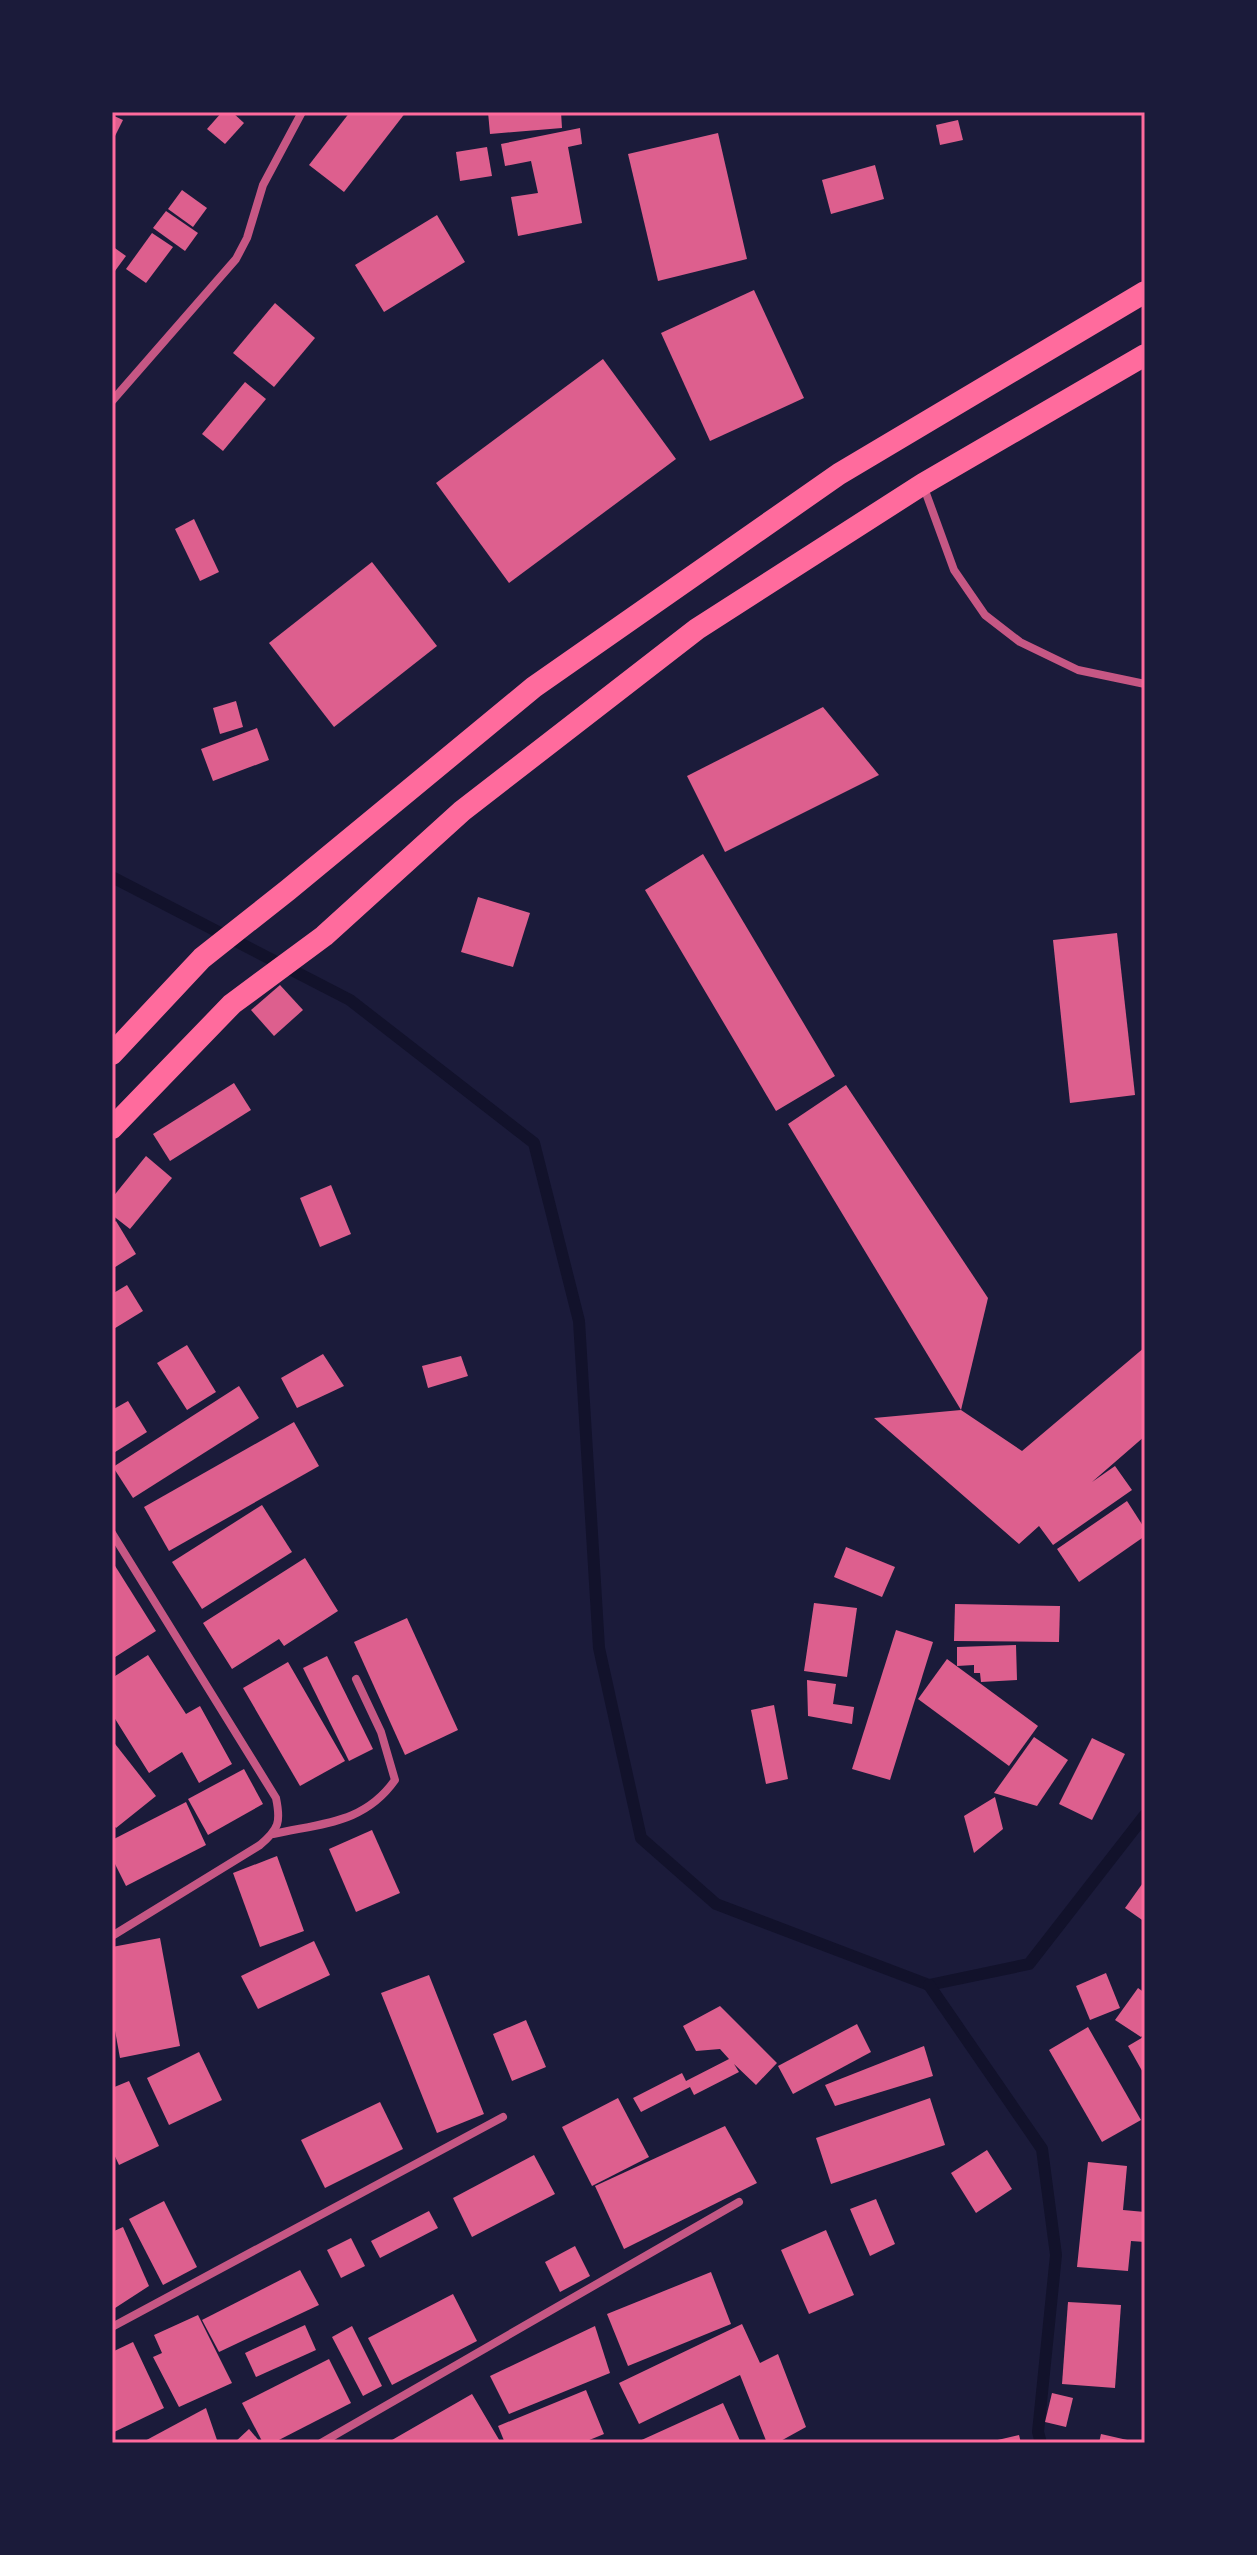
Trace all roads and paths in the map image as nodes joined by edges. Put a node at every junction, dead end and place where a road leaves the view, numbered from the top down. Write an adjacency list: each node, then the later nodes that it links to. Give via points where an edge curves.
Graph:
1 (302, 112): 4 (street, via 263,185 236,259)
2 (1145, 292): 7 (highway, via 839,474 534,687 202,958)
3 (1145, 355): 5 (highway)
4 (112, 401)
5 (923, 484): 6 (street, via 954,570 985,615 1020,642 1078,670); 8 (highway, via 697,629 462,811 324,936 232,1004)
6 (1145, 684)
7 (112, 1054)
8 (112, 1128)
9 (112, 1533): 11 (street, via 276,1798 280,1818)
10 (356, 1679): 11 (street, via 381,1732 395,1780 382,1799 353,1817)
11 (273, 1834): 12 (street)
12 (112, 1936)
13 (503, 2117): 15 (street)
14 (739, 2202): 16 (street)
15 (112, 2327)
16 (321, 2443)

